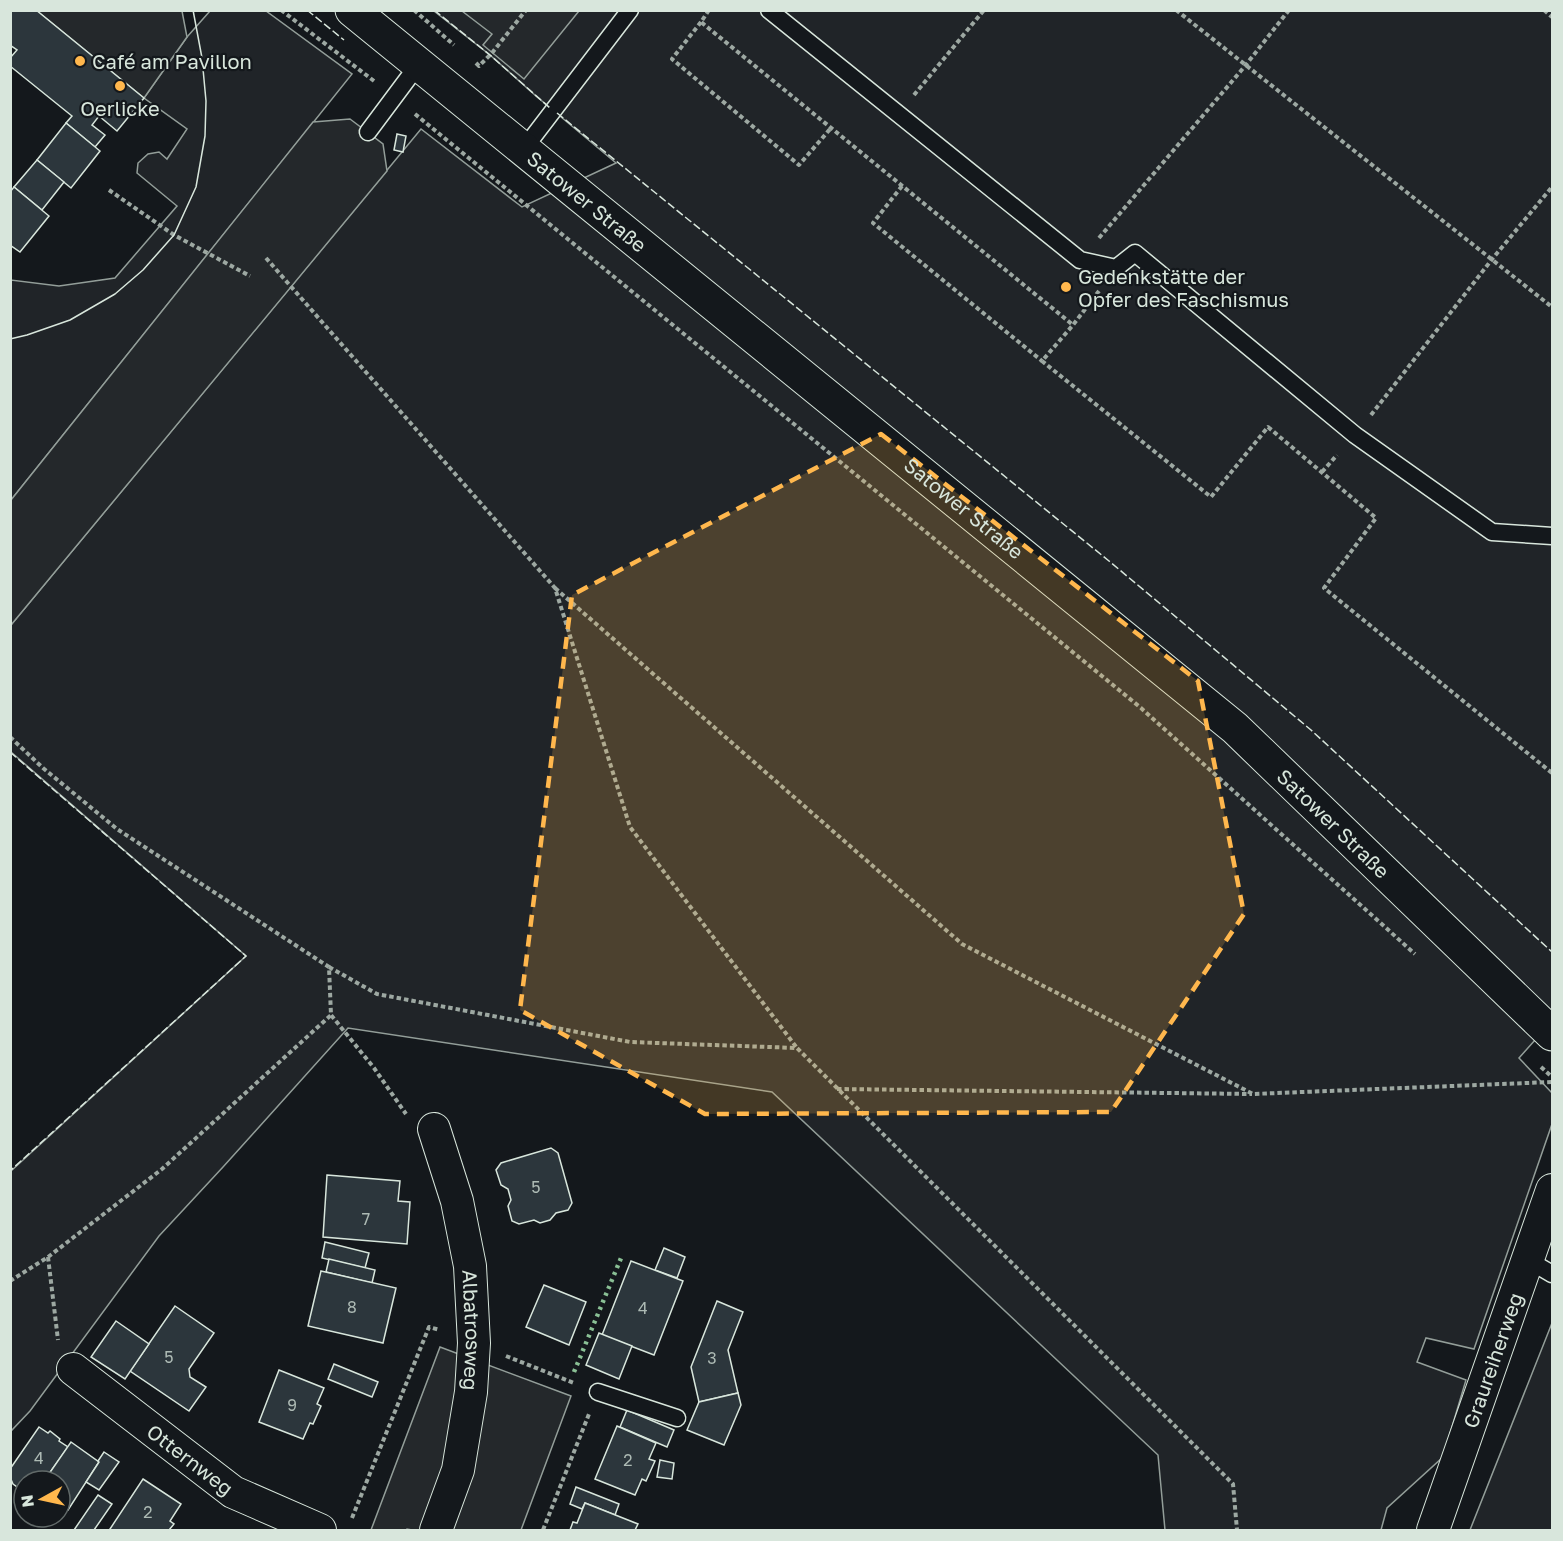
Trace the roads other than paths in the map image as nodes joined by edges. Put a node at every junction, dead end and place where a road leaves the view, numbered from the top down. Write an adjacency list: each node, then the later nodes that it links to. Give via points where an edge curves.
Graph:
1 (352, 10): 4 (main road, Satower Straße)
2 (630, 10): 6 (lane)
3 (770, 10): 7 (lane, via 1080,260 1116,268 1135,253 1355,435 1492,532)
4 (418, 65): 5 (lane); 6 (main road, Satower Straße)
5 (368, 132)
6 (523, 150): 8 (main road, Satower Straße, via 1235,728)
7 (1552, 536)
8 (1552, 1034)
9 (434, 1129): 16 (street, Albatrosweg, via 458,1202 470,1266 474,1343 459,1470)
10 (1552, 1190): 11 (street, Graureiherweg)
11 (1540, 1267): 17 (street, Graureiherweg)
12 (73, 1369): 15 (street, Otternweg, via 233,1492)
13 (598, 1392): 14 (lane)
14 (677, 1418)
15 (320, 1530)
16 (436, 1530)
17 (1433, 1530)

